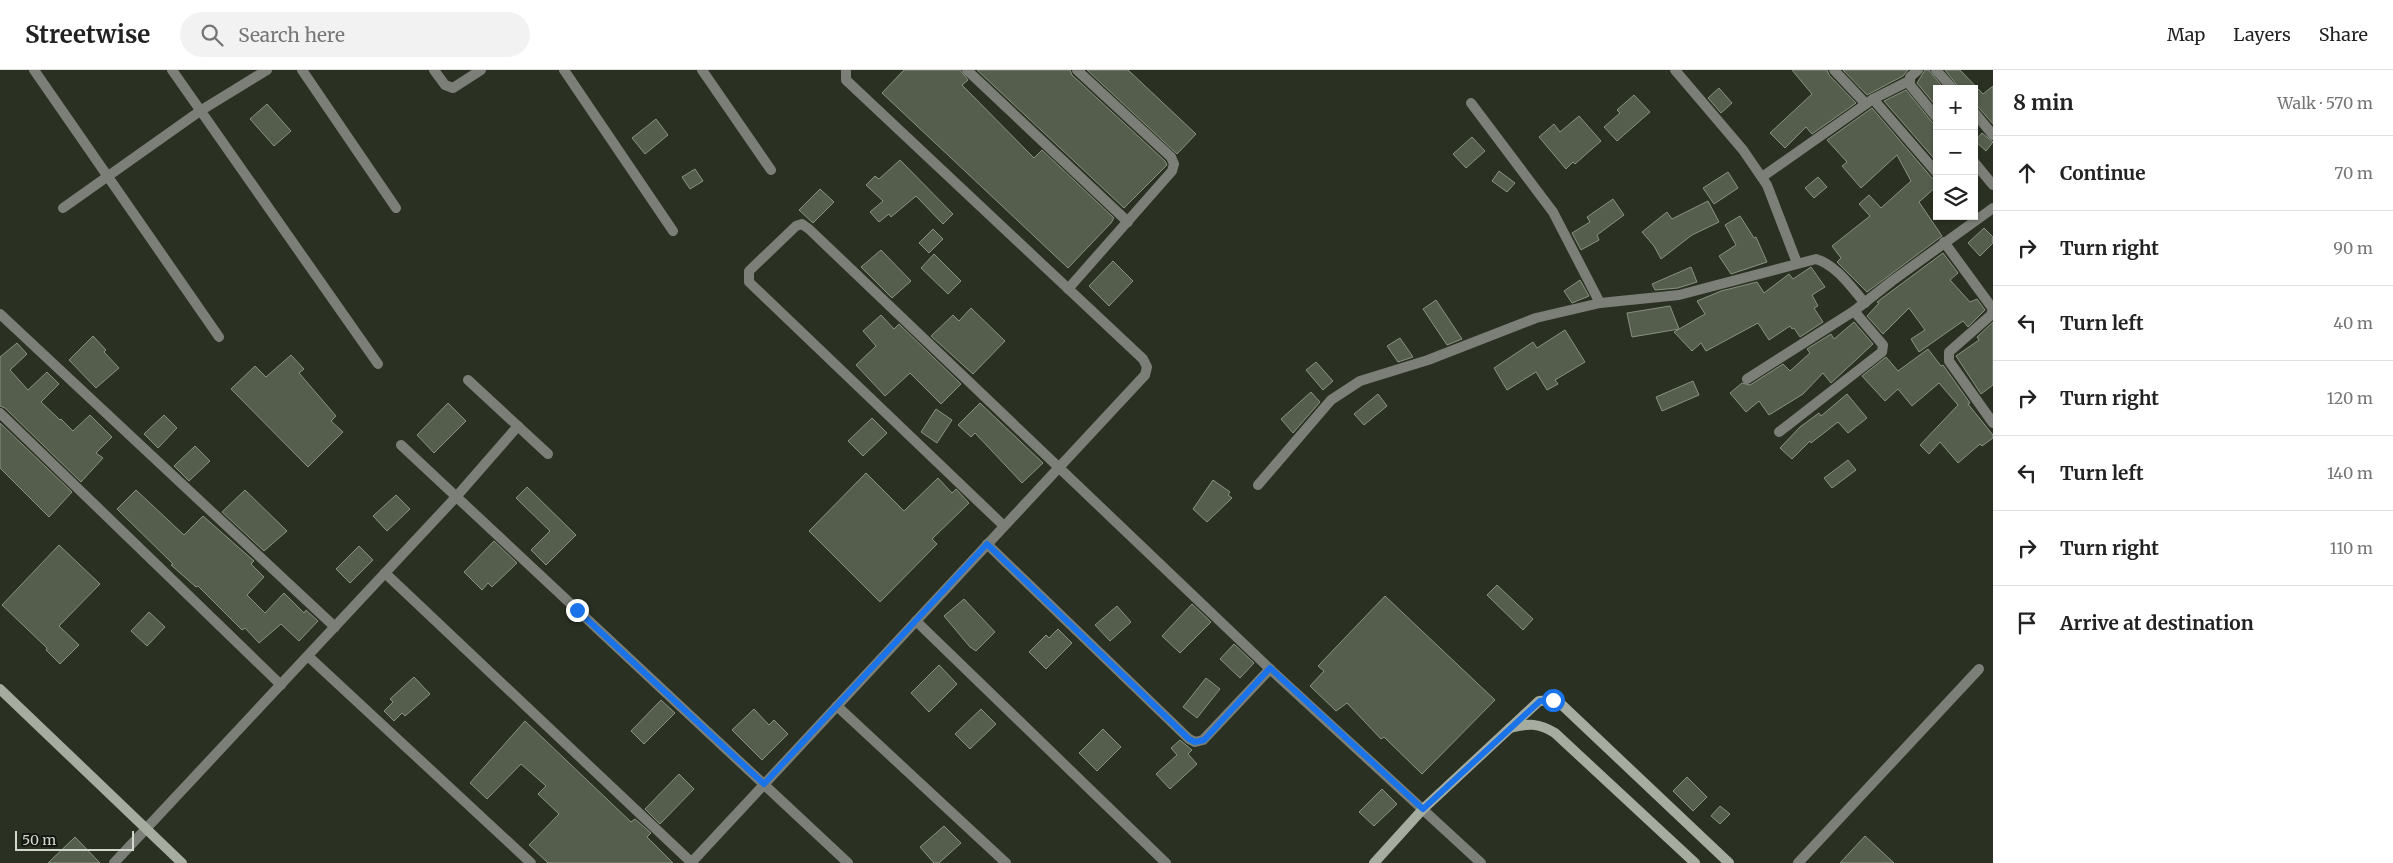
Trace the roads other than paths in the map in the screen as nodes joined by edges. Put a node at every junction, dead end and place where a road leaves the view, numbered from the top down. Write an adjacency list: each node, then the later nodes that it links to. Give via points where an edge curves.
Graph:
1 (34, 70): 27 (street)
2 (172, 70): 20 (street)
3 (266, 70): 20 (street)
4 (302, 70): 31 (street)
5 (434, 70): 6 (street, via 445,85 453,88)
6 (481, 70)
7 (564, 70): 36 (street)
8 (702, 70): 26 (street)
9 (846, 70): 39 (street, via 846,80)
10 (968, 70): 35 (street)
11 (1078, 70): 35 (street, via 1171,157 1174,164 1172,171)
12 (1675, 70): 28 (street)
13 (1834, 70): 18 (street)
14 (1918, 70): 16 (street)
15 (1936, 70): 17 (street)
16 (1909, 81): 18 (street); 21 (street)
17 (1949, 85)
18 (1870, 102): 25 (street); 28 (street)
19 (1471, 103): 40 (street, via 1553,212)
20 (200, 111): 27 (street); 45 (street)
21 (1933, 113)
22 (1978, 117): 23 (street)
23 (1993, 135)
24 (1978, 167): 29 (street)
25 (1933, 169)
26 (770, 170)
27 (107, 177): 30 (street); 44 (street)
28 (1762, 177): 38 (street, via 1768,185)
29 (1993, 185)
30 (63, 208)
31 (396, 208)
32 (1993, 208): 33 (street)
33 (1978, 216)
34 (1971, 220): 37 (street)
35 (1128, 222): 39 (street)
36 (673, 231)
37 (1944, 242): 41 (street); 49 (street, via 1993,309 1991,315 1950,352 1949,361)
38 (1797, 263): 40 (street, via 1679,296); 41 (street, via 1816,259 1824,262)
39 (1068, 289): 54 (street, via 1143,359 1147,367 1145,375)
40 (1600, 303): 55 (street, via 1536,318 1428,360 1360,381 1332,400)
41 (1865, 303): 42 (street)
42 (1854, 311): 46 (street); 51 (street, via 1883,345 1882,352)
43 (0, 314): 61 (street)
44 (219, 337)
45 (378, 364)
46 (1747, 379)
47 (468, 380): 50 (street)
48 (0, 414): 65 (street)
49 (1993, 423)
50 (518, 426): 53 (street); 56 (street)
51 (1779, 432)
52 (401, 445): 56 (street)
53 (548, 454)
54 (1059, 467): 57 (street); 57 (street, via 802,224 749,271 748,277 754,289); 63 (street)
55 (1258, 485)
56 (456, 496): 59 (street); 69 (street)
57 (1004, 526): 58 (street)
58 (987, 544): 60 (street); 63 (street, via 1195,742 1204,740)
59 (385, 573): 61 (street); 75 (street)
60 (916, 620): 67 (street); 78 (street)
61 (334, 627): 62 (street)
62 (308, 656): 65 (street); 74 (street)
63 (1270, 668): 70 (street)
64 (1979, 669): 83 (street)
65 (281, 685): 71 (street)
66 (0, 689): 71 (street)
67 (837, 706): 69 (street); 77 (street)
68 (1508, 728): 70 (street); 81 (street, via 1529,723 1555,733); 82 (street, via 1540,701 1553,700)
69 (764, 784): 75 (street); 76 (street)
70 (1423, 809): 79 (street); 80 (street)
71 (147, 828): 72 (street); 73 (street)
72 (114, 863)
73 (182, 863)
74 (530, 863)
75 (692, 863)
76 (848, 863)
77 (1006, 863)
78 (1166, 863)
79 (1374, 863)
80 (1481, 863)
81 (1695, 863)
82 (1729, 863)
83 (1798, 863)

